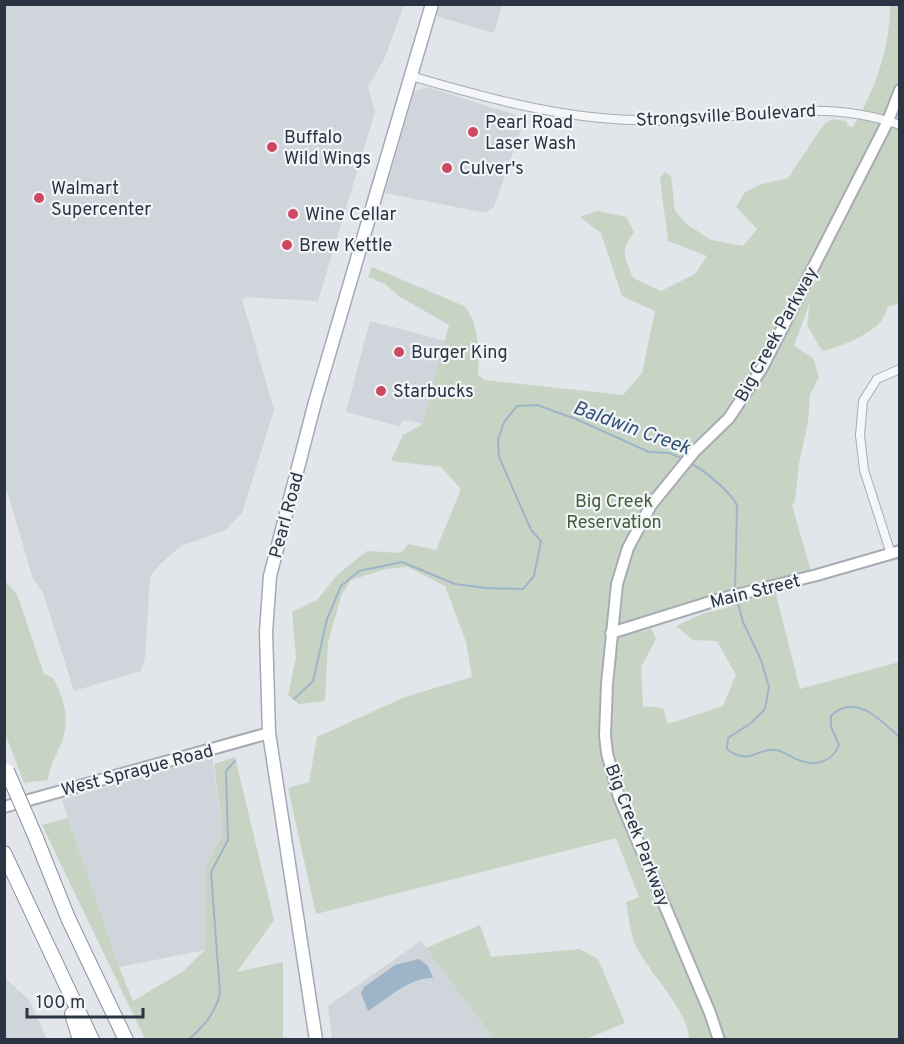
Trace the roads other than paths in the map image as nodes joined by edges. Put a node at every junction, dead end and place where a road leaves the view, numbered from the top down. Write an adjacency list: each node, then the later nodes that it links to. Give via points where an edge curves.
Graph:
1 (432, 4): 2 (main road, Pearl Road)
2 (411, 76): 4 (street, Strongsville Boulevard, via 573,115 689,120 826,110); 9 (main road, Pearl Road, via 315,402 270,576 266,632)
3 (900, 90): 4 (street, Big Creek Parkway)
4 (888, 121): 5 (street, Strongsville Boulevard); 8 (street, Big Creek Parkway, via 762,368 729,418 694,452 651,504 628,548 616,584)
5 (900, 125)
6 (900, 369): 7 (street, via 877,378 863,401 860,435 864,471)
7 (895, 552): 8 (street, Main Street)
8 (611, 633): 18 (street, Big Creek Parkway, via 605,735 611,769)
9 (269, 733): 11 (street, West Sprague Road); 17 (main road, Pearl Road)
10 (6, 768): 16 (highway, bridge, via 68,918)
11 (4, 807)
12 (4, 853): 13 (highway)
13 (61, 975): 14 (highway); 15 (highway)
14 (80, 1040)
15 (92, 1040)
16 (126, 1040)
17 (316, 1040)
18 (718, 1040)

